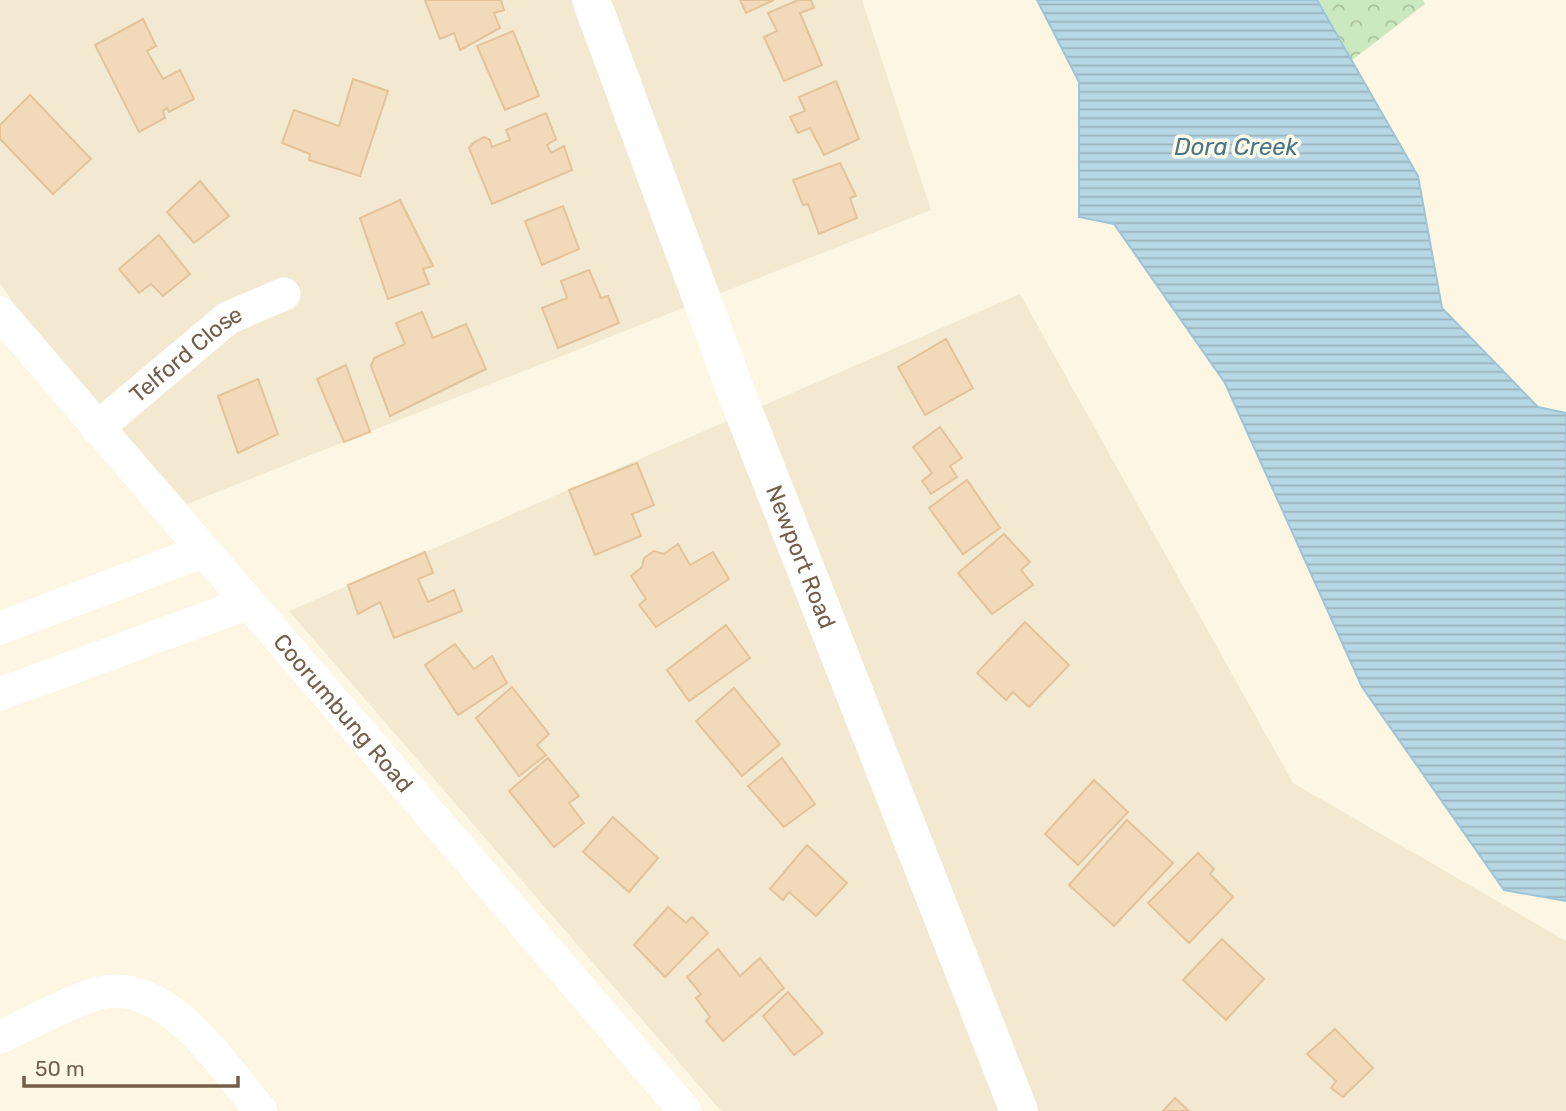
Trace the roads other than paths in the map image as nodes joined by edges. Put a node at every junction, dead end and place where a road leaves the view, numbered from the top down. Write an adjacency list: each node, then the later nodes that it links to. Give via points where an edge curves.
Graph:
1 (591, 0): 12 (street, Newport Road, via 738,397)
2 (285, 295): 4 (street, Telford Close, via 228,318)
3 (0, 313): 4 (street, Coorumbung Road)
4 (97, 428): 5 (street, Coorumbung Road)
5 (203, 551): 6 (street, Coorumbung Road); 7 (street)
6 (248, 603): 8 (street); 11 (street, Coorumbung Road)
7 (0, 628)
8 (0, 694)
9 (0, 1037): 10 (street, via 100,993 132,993 164,1005 189,1027)
10 (261, 1111)
11 (685, 1111)
12 (1020, 1111)

